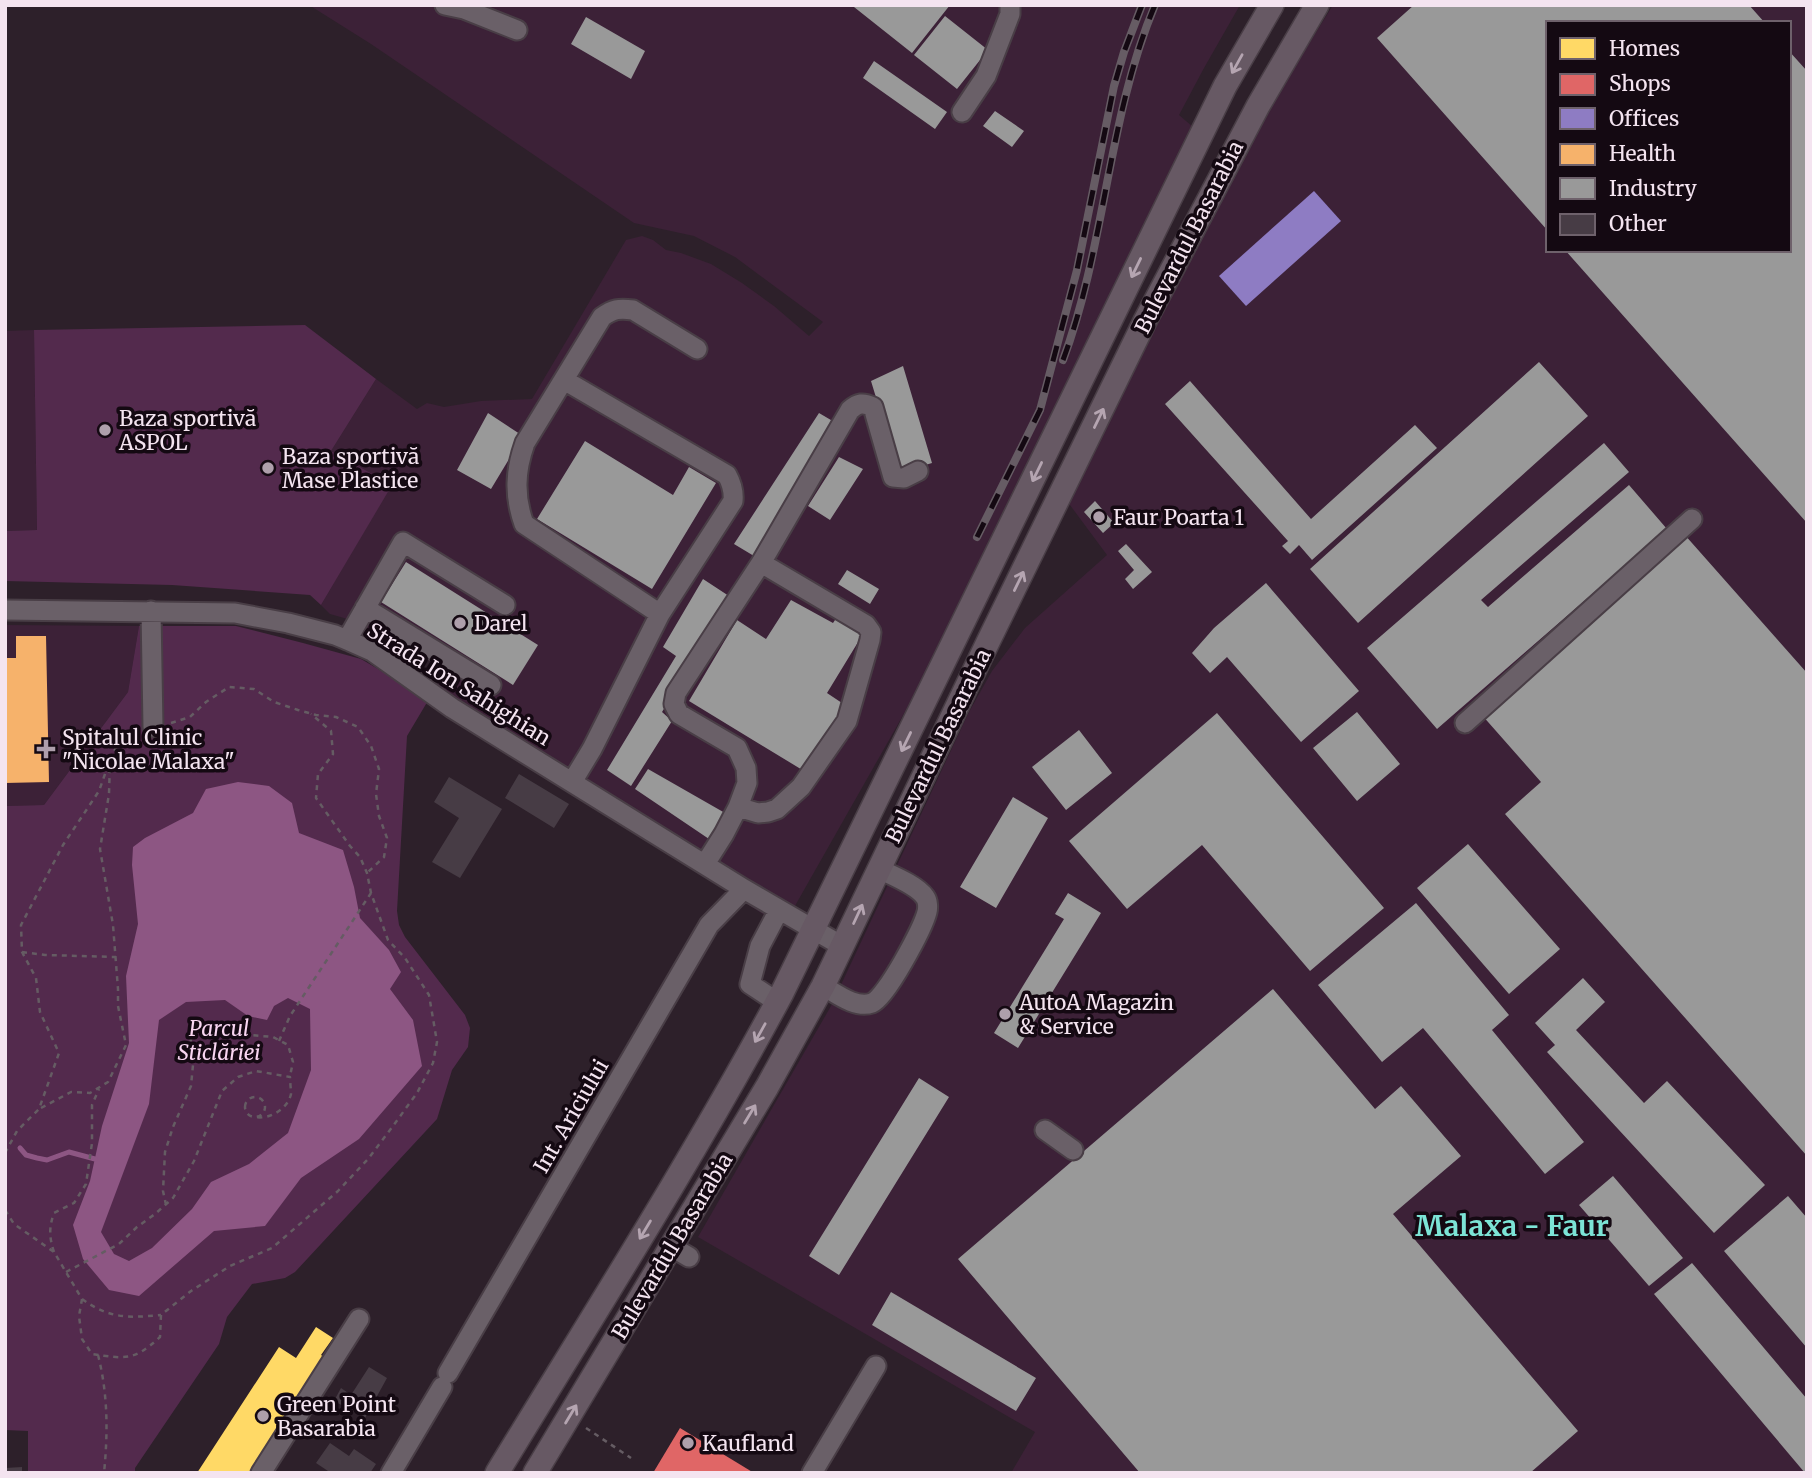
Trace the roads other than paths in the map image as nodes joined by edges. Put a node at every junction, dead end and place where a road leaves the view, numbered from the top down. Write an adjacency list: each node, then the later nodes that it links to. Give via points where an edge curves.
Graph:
1 (445, 5): 5 (street)
2 (1010, 5): 6 (street, via 986,76)
3 (1272, 5): 27 (main road, Bulevardul Basarabia, one-way to 27, via 1214,109)
4 (1317, 5): 24 (main road, Bulevardul Basarabia, one-way to 4, via 1146,319 1258,106)
5 (517, 30)
6 (962, 112)
7 (697, 349): 8 (street, via 633,310 612,310 602,317)
8 (564, 380): 16 (street, via 518,462 516,493 524,524); 16 (street, via 727,475 732,484 733,502)
9 (918, 471): 11 (street, via 894,477 873,407 856,404)
10 (1692, 519): 19 (street)
11 (761, 563): 22 (street, via 676,693 674,704 679,714 737,748 747,783); 22 (street, via 871,632 847,721 802,787 768,812)
12 (505, 605): 13 (street, via 402,542)
13 (365, 608): 17 (street); 18 (street)
14 (5, 610): 15 (street, Strada Ion Sahighian)
15 (150, 611): 17 (street, Strada Ion Sahighian, via 235,613); 20 (street)
16 (660, 614): 21 (street)
17 (347, 640): 21 (street, Strada Ion Sahighian, via 372,651 452,708)
18 (491, 685)
19 (1465, 723)
20 (153, 727)
21 (572, 782): 23 (street, Strada Ion Sahighian)
22 (738, 807): 23 (street)
23 (705, 864): 25 (street, Strada Ion Sahighian)
24 (879, 869): 28 (main road, Bulevardul Basarabia, one-way to 24); 29 (street, via 925,897 928,908 923,925 875,1003 860,1006)
25 (744, 889): 26 (street, Strada Ion Sahighian); 36 (street, Int. Ariciului, via 709,925)
26 (779, 910): 27 (street, Strada Ion Sahighian); 30 (street, via 760,946 750,984)
27 (813, 929): 28 (street, Strada Ion Sahighian); 30 (main road, Bulevardul Basarabia)
28 (842, 946): 29 (main road, Bulevardul Basarabia)
29 (823, 986): 38 (main road, Bulevardul Basarabia, one-way to 29, via 680,1252)
30 (777, 1002): 37 (main road, Bulevardul Basarabia, one-way to 37)
31 (1045, 1130): 32 (street)
32 (1073, 1150)
33 (359, 1319): 35 (street)
34 (876, 1366): 39 (street)
35 (261, 1473)
36 (391, 1473)
37 (497, 1473)
38 (535, 1473)
39 (812, 1473)

